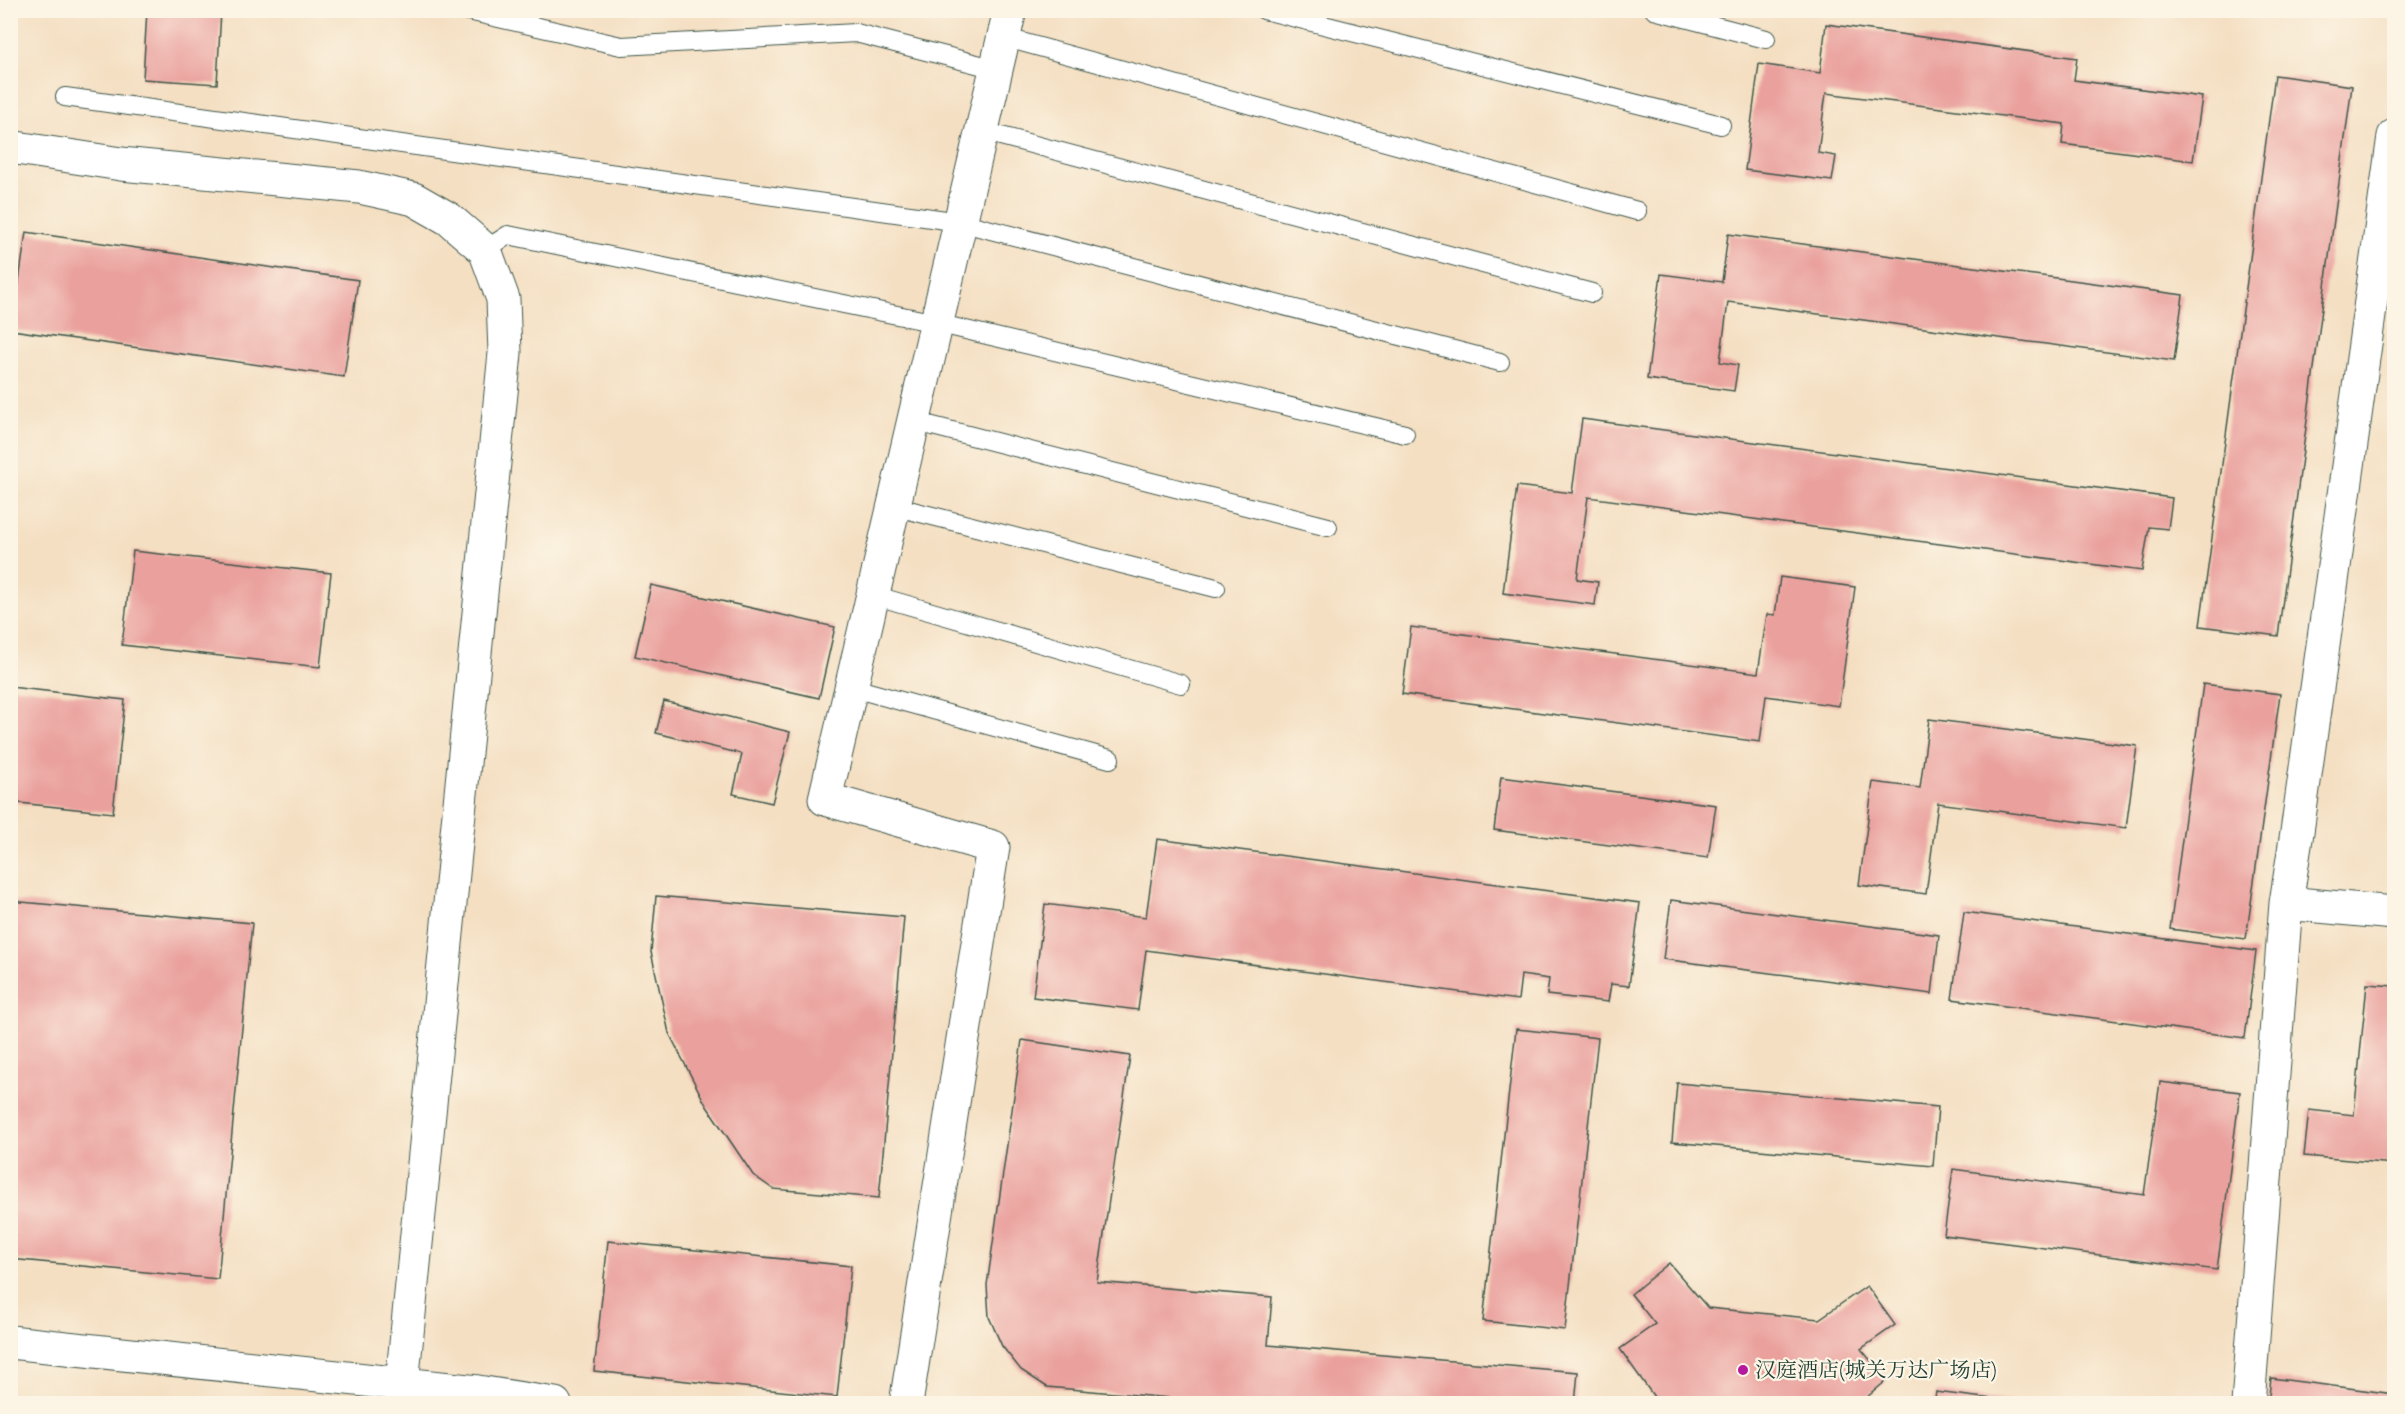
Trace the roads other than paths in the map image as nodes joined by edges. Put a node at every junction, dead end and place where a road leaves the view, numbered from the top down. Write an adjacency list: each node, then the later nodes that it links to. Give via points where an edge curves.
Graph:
1 (464, 10): 6 (lane, via 621,46 856,33)
2 (1264, 10): 8 (lane)
3 (1654, 10): 5 (lane)
4 (1006, 24): 6 (street); 12 (lane)
5 (1766, 39)
6 (996, 69): 9 (street)
7 (65, 97): 13 (lane)
8 (1721, 125)
9 (981, 131): 13 (street); 15 (lane)
10 (10, 147): 14 (street, via 121,164 359,187 414,199 449,219)
11 (2393, 151): 27 (street)
12 (1637, 211)
13 (960, 222): 16 (street); 17 (lane)
14 (485, 250): 16 (lane, via 508,235); 30 (street, via 503,299 505,353)
15 (1592, 293)
16 (936, 323): 18 (street); 19 (lane)
17 (1500, 362)
18 (914, 421): 20 (street); 21 (lane)
19 (1405, 434)
20 (893, 506): 22 (lane); 23 (street)
21 (1328, 527)
22 (1216, 588)
23 (873, 595): 24 (lane); 25 (street)
24 (1181, 684)
25 (850, 687): 26 (lane); 32 (street, via 825,799 993,847)
26 (1110, 759)
27 (2286, 903): 28 (street); 33 (street)
28 (2394, 913)
29 (10, 1342): 30 (street)
30 (402, 1384): 31 (street)
31 (555, 1404)
32 (906, 1404)
33 (2248, 1404)

